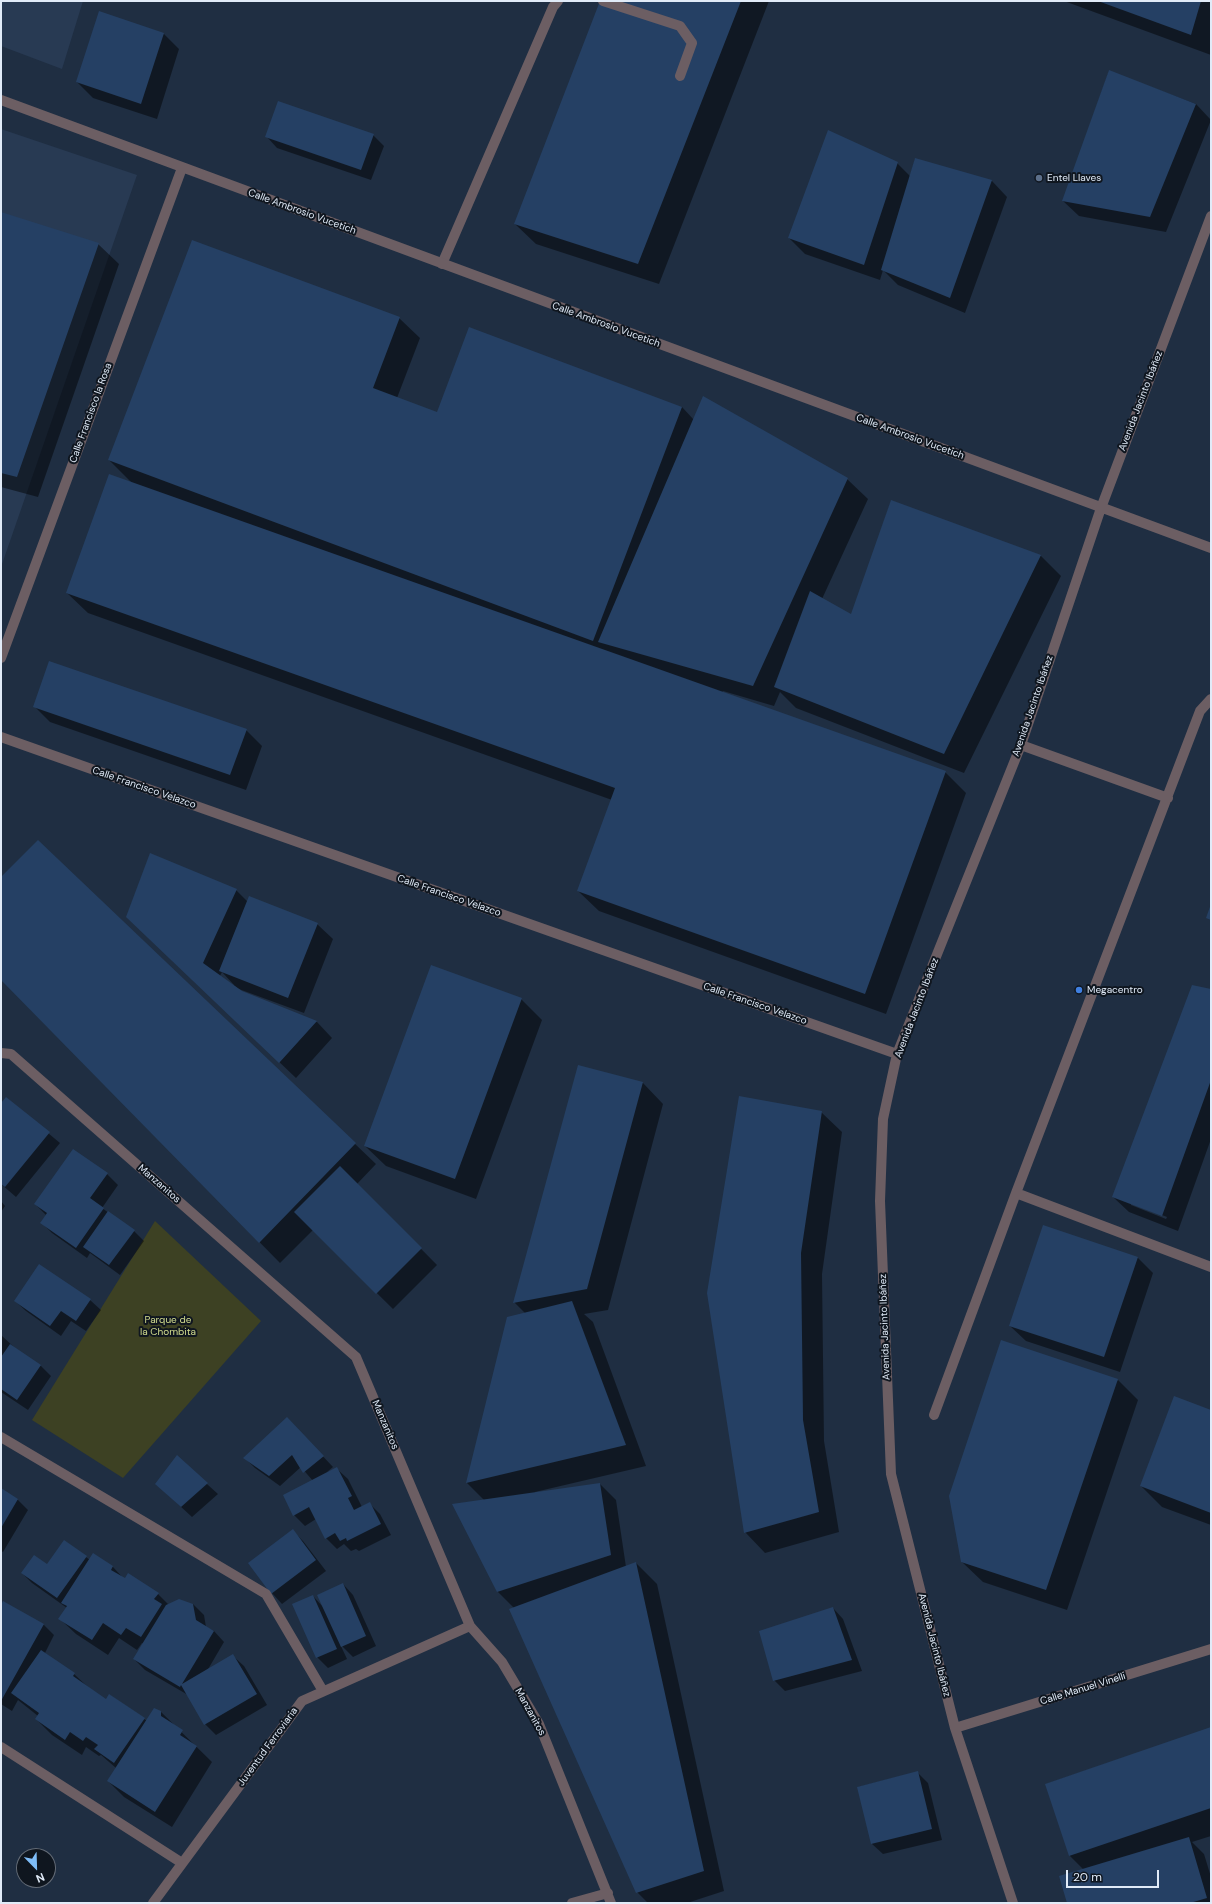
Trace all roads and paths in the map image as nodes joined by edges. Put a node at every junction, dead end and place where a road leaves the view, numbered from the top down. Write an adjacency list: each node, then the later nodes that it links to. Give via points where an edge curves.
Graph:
1 (558, 1): 7 (street, via 552,7)
2 (603, 1): 3 (street, via 680,26 692,43)
3 (680, 76)
4 (1, 100): 5 (street, Calle Ambrosio Vucetich)
5 (182, 168): 7 (street, Calle Ambrosio Vucetich); 10 (street, Calle Francisco la Rosa)
6 (1211, 216): 8 (street, Avenida Jacinto Ibáñez)
7 (442, 264): 8 (street, Calle Ambrosio Vucetich)
8 (1101, 508): 9 (street, Calle Ambrosio Vucetich); 13 (street, Avenida Jacinto Ibáñez)
9 (1211, 548)
10 (1, 658)
11 (1211, 699): 14 (street, via 1200,711)
12 (1, 737): 16 (street, Calle Francisco Velazco)
13 (1021, 745): 14 (street); 16 (street, Avenida Jacinto Ibáñez)
14 (1168, 798): 17 (street)
15 (6, 1054): 21 (street, Manzanitos, via 356,1357)
16 (897, 1054): 24 (street, Avenida Jacinto Ibáñez, via 883,1119 880,1201 891,1474)
17 (1016, 1193): 18 (street); 19 (street)
18 (1211, 1267)
19 (934, 1415)
20 (1, 1437): 23 (street, via 266,1594)
21 (470, 1626): 23 (street, Juventud Ferroviaria); 27 (street, Manzanitos, via 502,1662 539,1724)
22 (1211, 1649): 24 (street, Calle Manuel Vinelli)
23 (323, 1691): 26 (street, Juventud Ferroviaria, via 302,1701)
24 (955, 1728): 30 (street, Avenida Jacinto Ibáñez)
25 (1, 1747): 26 (street)
26 (182, 1863): 28 (street, Juventud Ferroviaria)
27 (609, 1898): 29 (street)
28 (153, 1903)
29 (572, 1903)
30 (1013, 1903)

